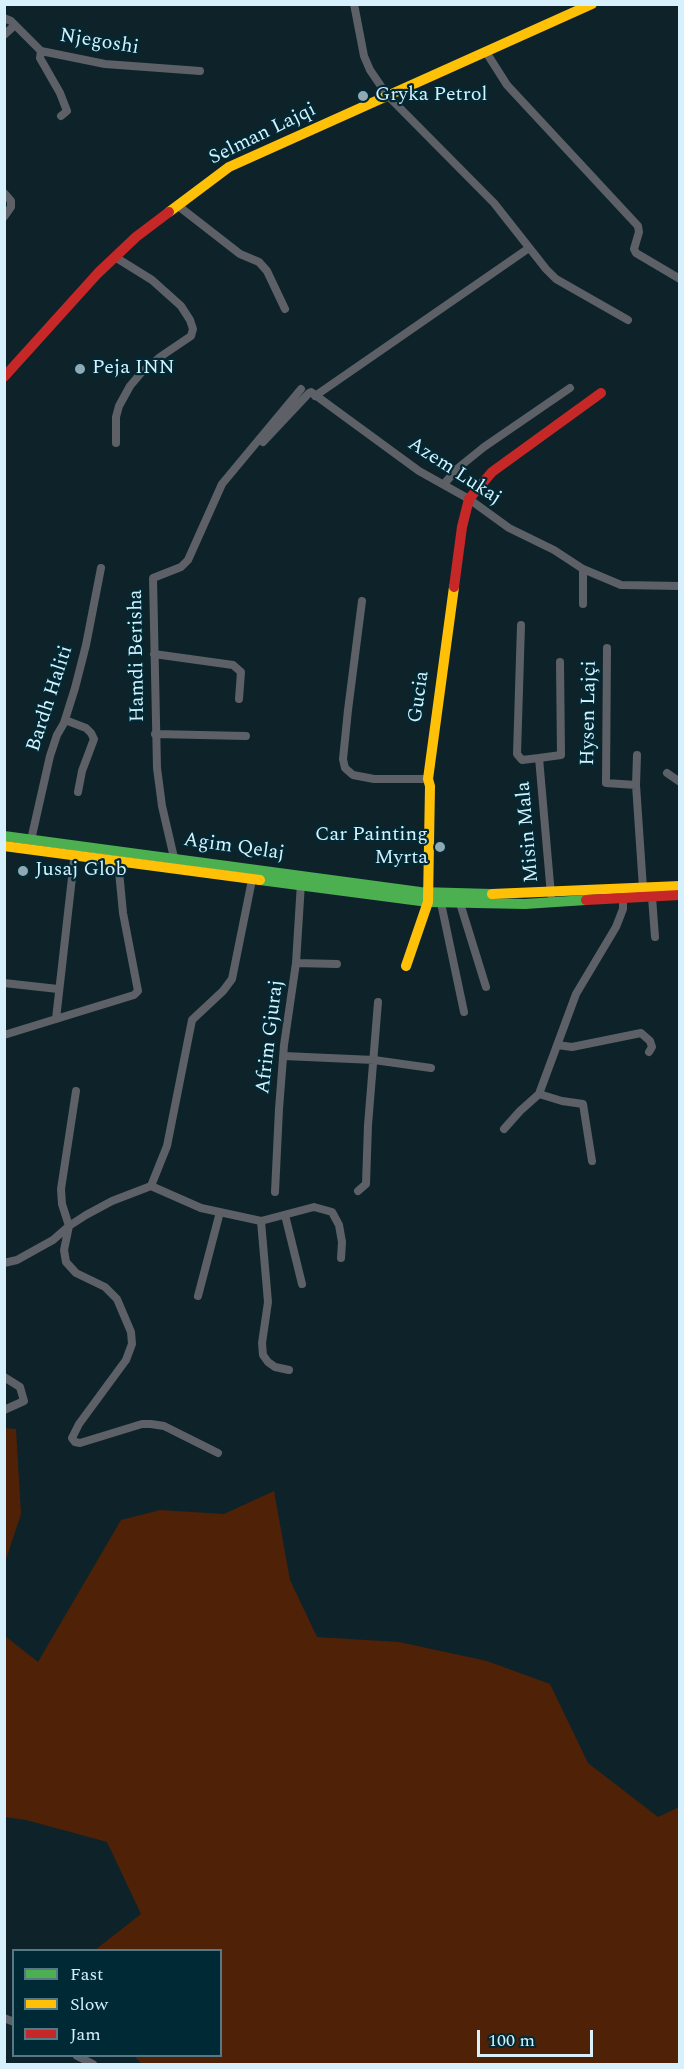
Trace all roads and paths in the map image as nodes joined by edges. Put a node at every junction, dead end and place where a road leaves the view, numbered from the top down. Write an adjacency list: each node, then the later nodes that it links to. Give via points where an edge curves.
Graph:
1 (354, 4): 9 (street, via 364,56)
2 (592, 4): 7 (street, Selman Lajqi)
3 (4, 18): 4 (street, Njegoshi)
4 (15, 25): 5 (street); 6 (street, Njegoshi)
5 (4, 35)
6 (41, 51): 8 (street, Njegoshi, via 105,64); 10 (street, via 40,58 67,111)
7 (486, 52): 9 (street, Selman Lajqi); 16 (street, via 507,85 638,226 636,254)
8 (200, 71)
9 (387, 94): 12 (street, Selman Lajqi, via 229,167); 14 (street, via 494,203)
10 (61, 116)
11 (4, 193): 13 (street, via 12,201)
12 (177, 205): 15 (street, Selman Lajqi); 17 (street, via 240,254 259,262)
13 (4, 217)
14 (529, 248): 18 (street, via 556,279); 23 (street)
15 (115, 257): 19 (street, Selman Lajqi); 24 (street, via 152,280 181,306 193,329 191,336 141,373 130,386 116,417)
16 (680, 279)
17 (285, 309)
18 (628, 320)
19 (4, 377)
20 (570, 388): 26 (street, via 484,447)
21 (301, 389): 35 (street, Hamdi Berisha, via 222,484 188,560 181,567 153,578)
22 (601, 393): 27 (street, via 492,472)
23 (315, 396): 25 (street, via 309,393); 26 (street, Azem Lukaj, via 416,469)
24 (116, 443)
25 (245, 464)
26 (444, 484): 27 (street, Azem Lukaj)
27 (469, 499): 29 (street, Azem Lukaj, via 509,528); 44 (street, Gucia)
28 (101, 568): 38 (street, Bardh Haliti, via 86,645)
29 (583, 569): 30 (street, Azem Lukaj, via 621,585); 32 (street)
30 (680, 586)
31 (362, 601): 44 (street, via 347,718 345,768 353,775 374,779)
32 (583, 604)
33 (521, 625): 42 (street, Misin Mala, via 516,754 522,760)
34 (607, 648): 46 (street, Hysen Lajçi, via 606,783)
35 (154, 654): 37 (street, via 233,665 241,672); 39 (street, Hamdi Berisha)
36 (560, 662): 42 (street, Misin Mala, via 561,755)
37 (239, 699)
38 (65, 720): 47 (street, via 86,728 94,739); 49 (street, Bardh Haliti, via 50,756)
39 (155, 734): 40 (street, Hamdi Berisha); 53 (street, Hamdi Berisha, via 160,796)
40 (246, 736)
41 (637, 755): 46 (street)
42 (538, 758): 60 (street, Misin Mala)
43 (666, 773): 45 (street)
44 (428, 779): 62 (street, Gucia)
45 (680, 782)
46 (636, 785): 57 (street)
47 (78, 792)
48 (4, 836): 49 (street, Agim Qelaj)
49 (31, 840): 51 (street, Agim Qelaj)
50 (4, 846): 51 (street, Agim Qelaj)
51 (75, 851): 52 (street, Agim Qelaj); 53 (street, Agim Qelaj); 71 (street)
52 (118, 861): 53 (street, Agim Qelaj); 74 (street, via 123,914 138,991)
53 (176, 863): 54 (street, Agim Qelaj)
54 (253, 874): 55 (street, Agim Qelaj); 85 (street, via 232,979 192,1020 167,1146)
55 (301, 881): 62 (street, Agim Qelaj); 66 (street, Afrim Gjuraj)
56 (680, 886): 57 (street, Agim Qelaj)
57 (643, 888): 58 (street, Agim Qelaj)
58 (623, 894): 60 (street, Agim Qelaj); 61 (street, Agim Qelaj); 76 (street, via 623,909 616,927 576,994)
59 (680, 895): 61 (street, Agim Qelaj)
60 (552, 897): 63 (street, Agim Qelaj, via 525,904)
61 (651, 897): 65 (street)
62 (428, 898): 63 (street, Agim Qelaj); 64 (street, Agim Qelaj); 68 (street)
63 (458, 898): 64 (street, Agim Qelaj); 70 (street)
64 (441, 903): 73 (street)
65 (655, 937)
66 (297, 963): 67 (street); 78 (street, Afrim Gjuraj)
67 (337, 964)
68 (406, 966)
69 (4, 983): 71 (street)
70 (486, 987)
71 (58, 989): 74 (street)
72 (378, 1002): 79 (street)
73 (464, 1012)
74 (56, 1019): 75 (street)
75 (4, 1035)
76 (557, 1045): 77 (street, via 572,1047 641,1033 650,1041); 82 (street)
77 (649, 1052)
78 (284, 1056): 79 (street); 87 (street, Afrim Gjuraj)
79 (374, 1060): 80 (street); 86 (street, via 366,1184)
80 (431, 1068)
81 (76, 1092): 91 (street, via 61,1189)
82 (539, 1094): 83 (street); 84 (street, via 583,1104)
83 (504, 1130)
84 (592, 1161)
85 (151, 1186): 88 (street); 91 (street, via 112,1201)
86 (358, 1191)
87 (275, 1192)
88 (220, 1212): 90 (street); 95 (street)
89 (285, 1215): 90 (street); 92 (street, via 314,1207 332,1212 339,1225); 94 (street)
90 (261, 1221): 96 (street, via 268,1302 263,1355 275,1367)
91 (69, 1226): 93 (street, via 53,1240); 99 (street, via 66,1262 76,1274 105,1287 117,1299 132,1344 126,1359 72,1438 80,1443 151,1424 164,1426)
92 (341, 1258)
93 (4, 1263)
94 (302, 1284)
95 (198, 1296)
96 (289, 1370)
97 (4, 1377): 98 (street, via 20,1387 24,1401)
98 (4, 1410)
99 (218, 1454)

